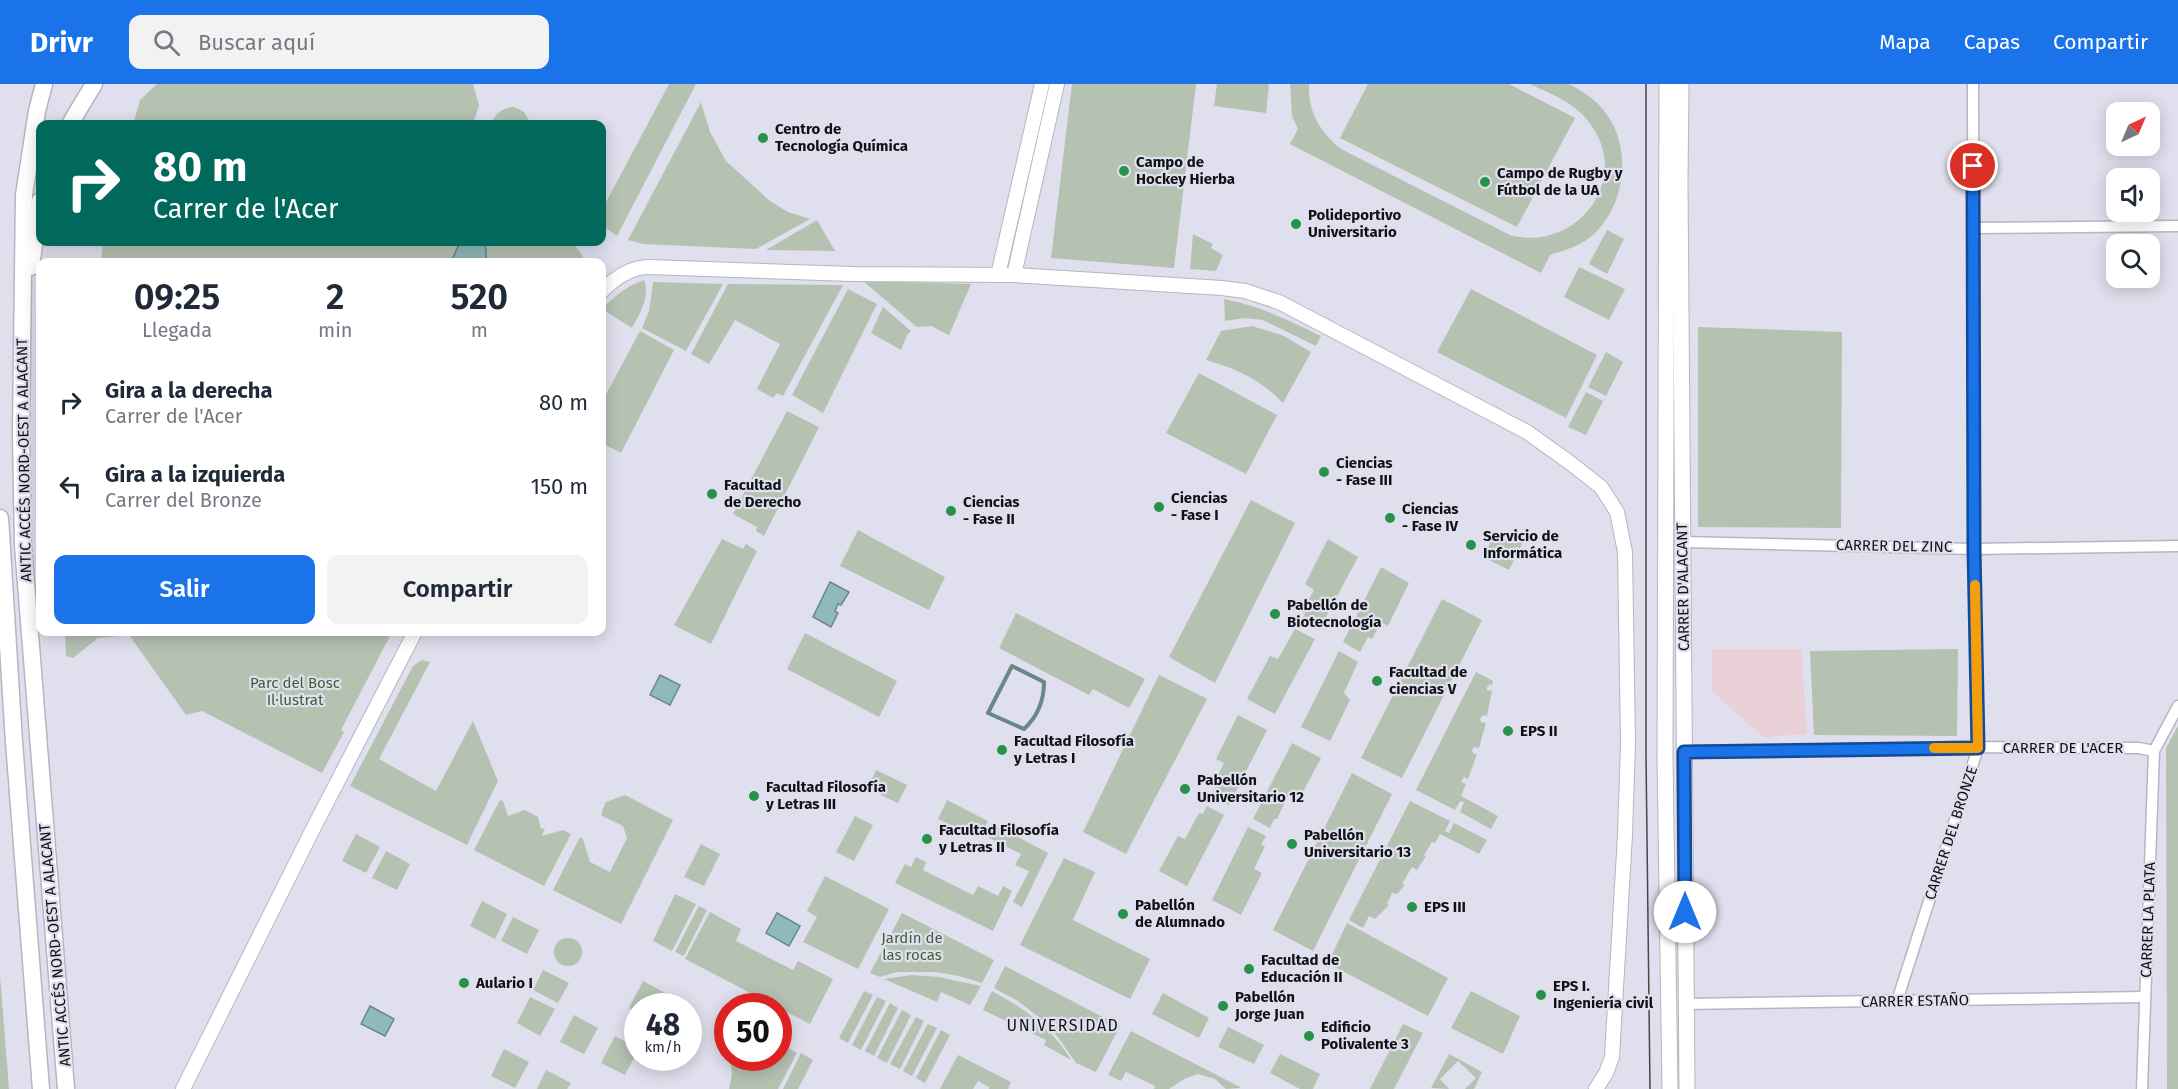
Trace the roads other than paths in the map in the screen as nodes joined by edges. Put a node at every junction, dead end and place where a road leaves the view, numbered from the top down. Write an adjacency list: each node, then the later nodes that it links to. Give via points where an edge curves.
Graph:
1 (44, 84): 8 (main road, ANTIC ACCÉS NORD-OEST A ALACANT)
2 (94, 84): 9 (main road)
3 (1042, 84): 14 (street)
4 (1057, 84): 15 (street)
5 (1667, 84): 34 (main road, CARRER D'ALACANT, via 1665,757)
6 (1682, 84): 19 (main road, CARRER D'ALACANT)
7 (1973, 84): 12 (street, CARRER DEL BRONZE)
8 (36, 120)
9 (72, 120)
10 (36, 123): 17 (main road, ANTIC ACCÉS NORD-OEST A ALACANT, via 24,195)
11 (2178, 226): 12 (street)
12 (1974, 228): 21 (street, CARRER DEL BRONZE)
13 (36, 231): 17 (main road)
14 (998, 275): 15 (street); 16 (street, via 643,267 615,278)
15 (1014, 275): 33 (street, via 1222,288 1279,302 1527,432 1601,487 1617,512 1625,552 1628,742 1612,1057)
16 (606, 287)
17 (22, 336): 31 (main road, ANTIC ACCÉS NORD-OEST A ALACANT, via 23,545)
18 (0, 518): 30 (main road, ANTIC ACCÉS NORD-OEST A ALACANT)
19 (1682, 542): 21 (street, CARRER DEL ZINC); 26 (main road, CARRER D'ALACANT)
20 (2178, 546): 21 (street, CARRER DEL ZINC)
21 (1974, 549): 24 (street, CARRER DEL BRONZE)
22 (413, 636): 32 (street)
23 (2178, 706): 25 (street)
24 (1978, 748): 25 (street, CARRER DE L'ACER); 26 (street, CARRER DE L'ACER); 28 (street, CARRER DEL BRONZE)
25 (2154, 751): 27 (street, CARRER LA PLATA)
26 (1684, 752): 29 (main road, CARRER D'ALACANT)
27 (2145, 998): 28 (street, CARRER ESTAÑO); 36 (street, CARRER LA PLATA)
28 (1897, 1001): 29 (street, CARRER ESTAÑO)
29 (1686, 1004): 35 (main road, CARRER D'ALACANT)
30 (41, 1089)
31 (66, 1089)
32 (183, 1089)
33 (1596, 1089)
34 (1670, 1089)
35 (1687, 1089)
36 (2142, 1089)

